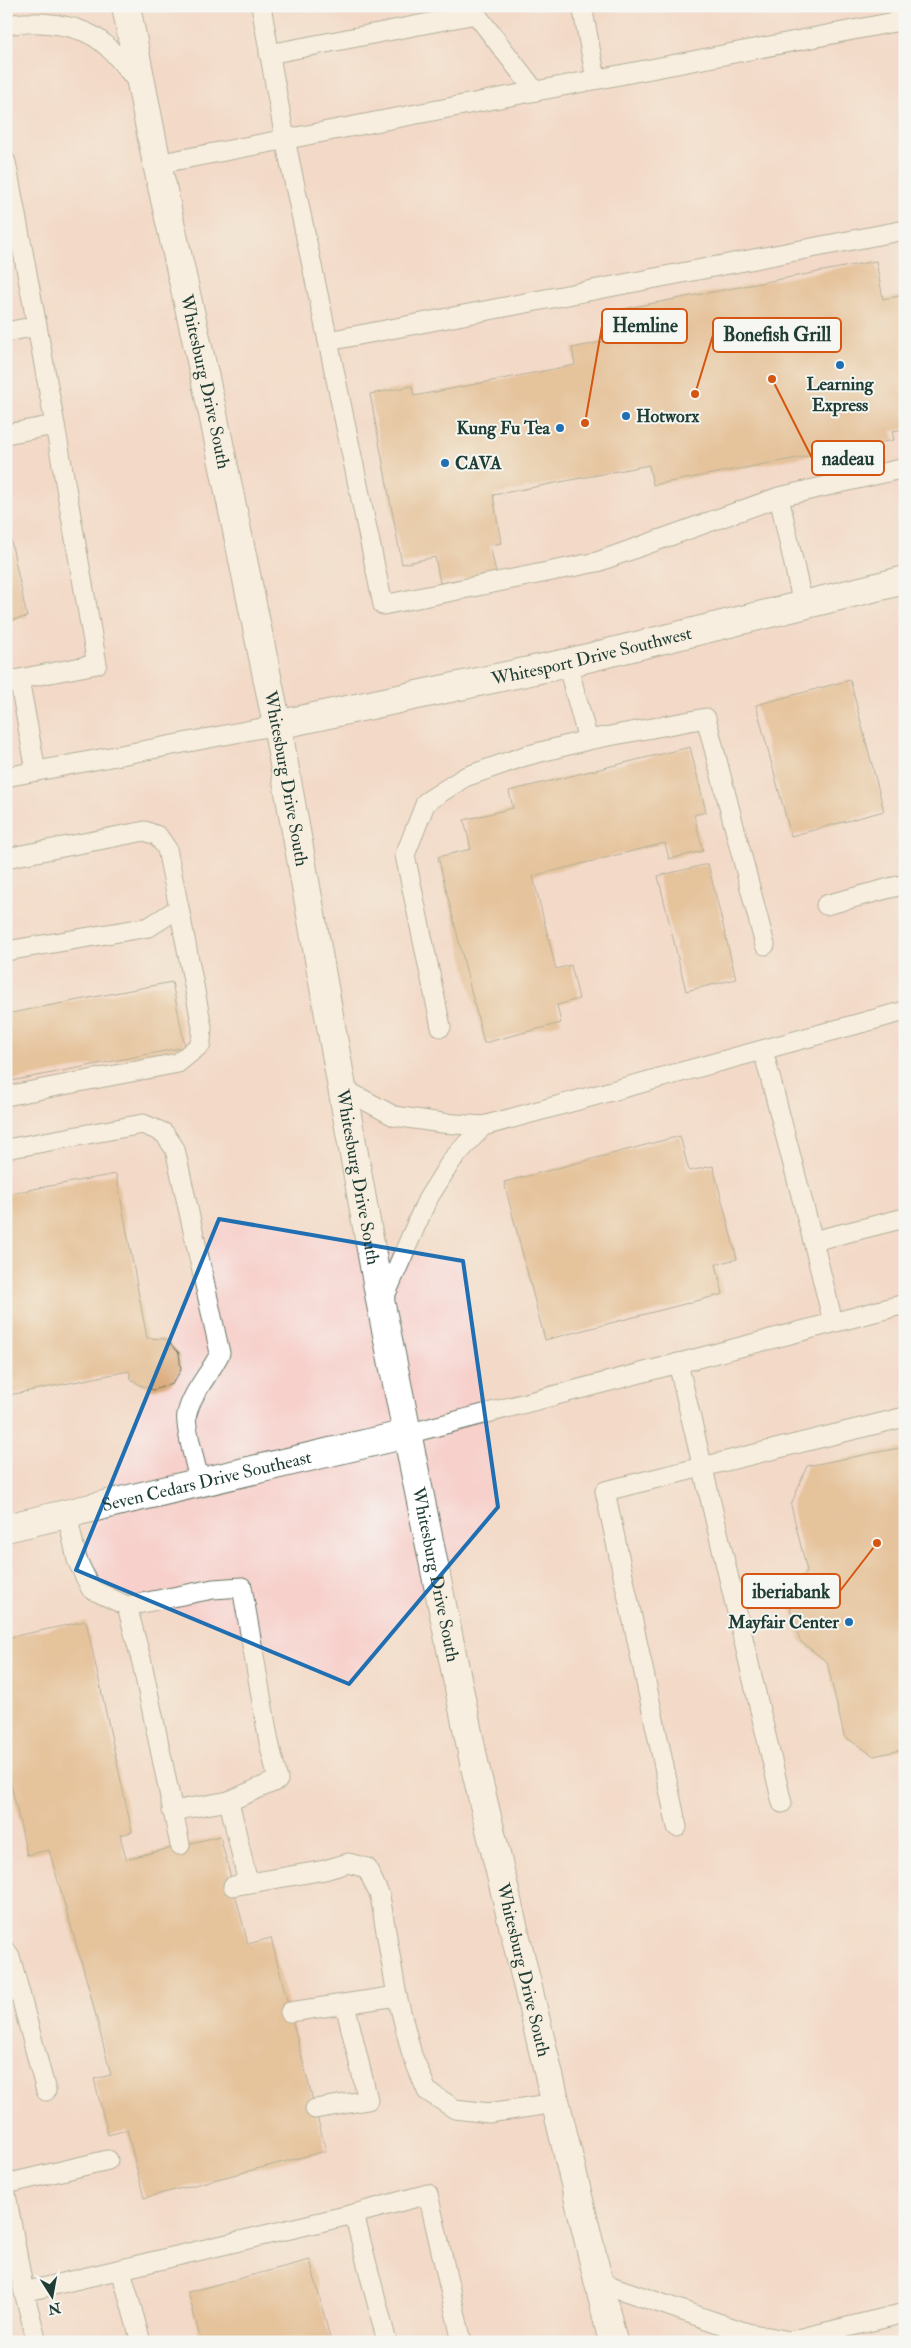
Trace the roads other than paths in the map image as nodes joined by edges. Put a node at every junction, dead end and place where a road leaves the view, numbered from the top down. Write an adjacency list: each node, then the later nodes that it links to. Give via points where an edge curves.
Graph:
1 (126, 6): 9 (main road, Whitesburg Drive South)
2 (261, 6): 7 (lane)
3 (582, 6): 8 (lane)
4 (475, 10): 7 (lane); 10 (lane)
5 (905, 20): 8 (lane)
6 (6, 25): 9 (lane, via 68,26 103,42)
7 (269, 54): 11 (lane)
8 (596, 79): 10 (lane)
9 (142, 86): 13 (main road, Whitesburg Drive South)
10 (535, 91): 11 (lane)
11 (285, 139): 13 (lane); 18 (lane)
12 (6, 162): 15 (lane)
13 (157, 164): 27 (main road, Whitesburg Drive South, via 213,414)
14 (905, 230): 18 (lane)
15 (15, 254): 16 (lane)
16 (37, 326): 17 (lane); 19 (lane)
17 (6, 332)
18 (328, 341): 22 (lane, via 383,605 597,562)
19 (55, 425): 20 (lane); 26 (lane, via 97,664)
20 (6, 434)
21 (905, 468): 22 (lane)
22 (779, 497): 24 (lane)
23 (903, 586): 24 (main road, Whitesport Drive Southwest)
24 (803, 605): 25 (main road, Whitesport Drive Southwest)
25 (567, 663): 27 (main road, Whitesport Drive Southwest); 28 (lane)
26 (13, 680): 29 (lane)
27 (277, 726): 29 (lane); 40 (main road, Whitesburg Drive South)
28 (588, 740): 35 (lane, via 706,718); 38 (lane, via 525,756 465,778 426,802 405,855)
29 (36, 771): 30 (lane)
30 (6, 777)
31 (6, 858): 34 (lane, via 145,831 158,836 167,849)
32 (905, 884): 33 (lane)
33 (826, 905)
34 (179, 908): 36 (lane, via 149,927); 41 (lane, via 202,1027 201,1044 178,1063)
35 (765, 945)
36 (6, 951)
37 (905, 1011): 39 (lane)
38 (441, 1027)
39 (763, 1050): 42 (lane); 45 (lane)
40 (340, 1087): 42 (lane, via 394,1116); 46 (main road, Whitesburg Drive South)
41 (6, 1096)
42 (483, 1126): 46 (lane, via 452,1160 427,1200)
43 (6, 1149): 53 (lane, via 143,1124 164,1133 175,1149 220,1353 193,1397 186,1416)
44 (905, 1218): 45 (lane)
45 (813, 1241): 48 (lane)
46 (381, 1305): 51 (main road, Whitesburg Drive South)
47 (904, 1309): 48 (lane)
48 (834, 1322): 49 (lane)
49 (678, 1363): 51 (lane); 52 (lane)
50 (905, 1418): 52 (lane)
51 (407, 1434): 53 (main road, Seven Cedars Drive Southeast); 67 (main road, Whitesburg Drive South, via 475,1766)
52 (702, 1467): 58 (lane); 60 (lane, via 605,1492)
53 (200, 1483): 54 (main road, Seven Cedars Drive Southeast)
54 (67, 1514): 55 (main road, Seven Cedars Drive Southeast); 56 (lane, via 77,1560 91,1589)
55 (6, 1528)
56 (127, 1606): 57 (lane, via 213,1589 242,1587 278,1780); 59 (lane)
57 (229, 1801): 59 (lane); 63 (lane, via 241,1884 348,1863 367,1868 380,1896)
58 (782, 1802)
59 (172, 1811): 61 (lane)
60 (677, 1826)
61 (180, 1845)
62 (6, 1951): 66 (lane)
63 (396, 1996): 64 (lane); 67 (lane, via 412,2055 427,2091 455,2110 489,2113)
64 (345, 2004): 65 (lane); 68 (lane, via 368,2100)
65 (290, 2012)
66 (46, 2091)
67 (556, 2103): 74 (main road, Whitesburg Drive South)
68 (315, 2109)
69 (108, 2160): 70 (lane)
70 (6, 2184)
71 (6, 2194): 75 (lane)
72 (354, 2214): 73 (lane); 80 (lane); 81 (lane, via 428,2194)
73 (121, 2270): 75 (lane); 79 (lane)
74 (599, 2282): 77 (lane); 82 (main road, Whitesburg Drive South)
75 (24, 2292): 78 (lane)
76 (905, 2313): 84 (lane)
77 (747, 2332): 83 (lane); 84 (lane)
78 (37, 2342)
79 (141, 2342)
80 (387, 2342)
81 (462, 2342)
82 (613, 2342)
83 (724, 2342)
84 (790, 2342)

